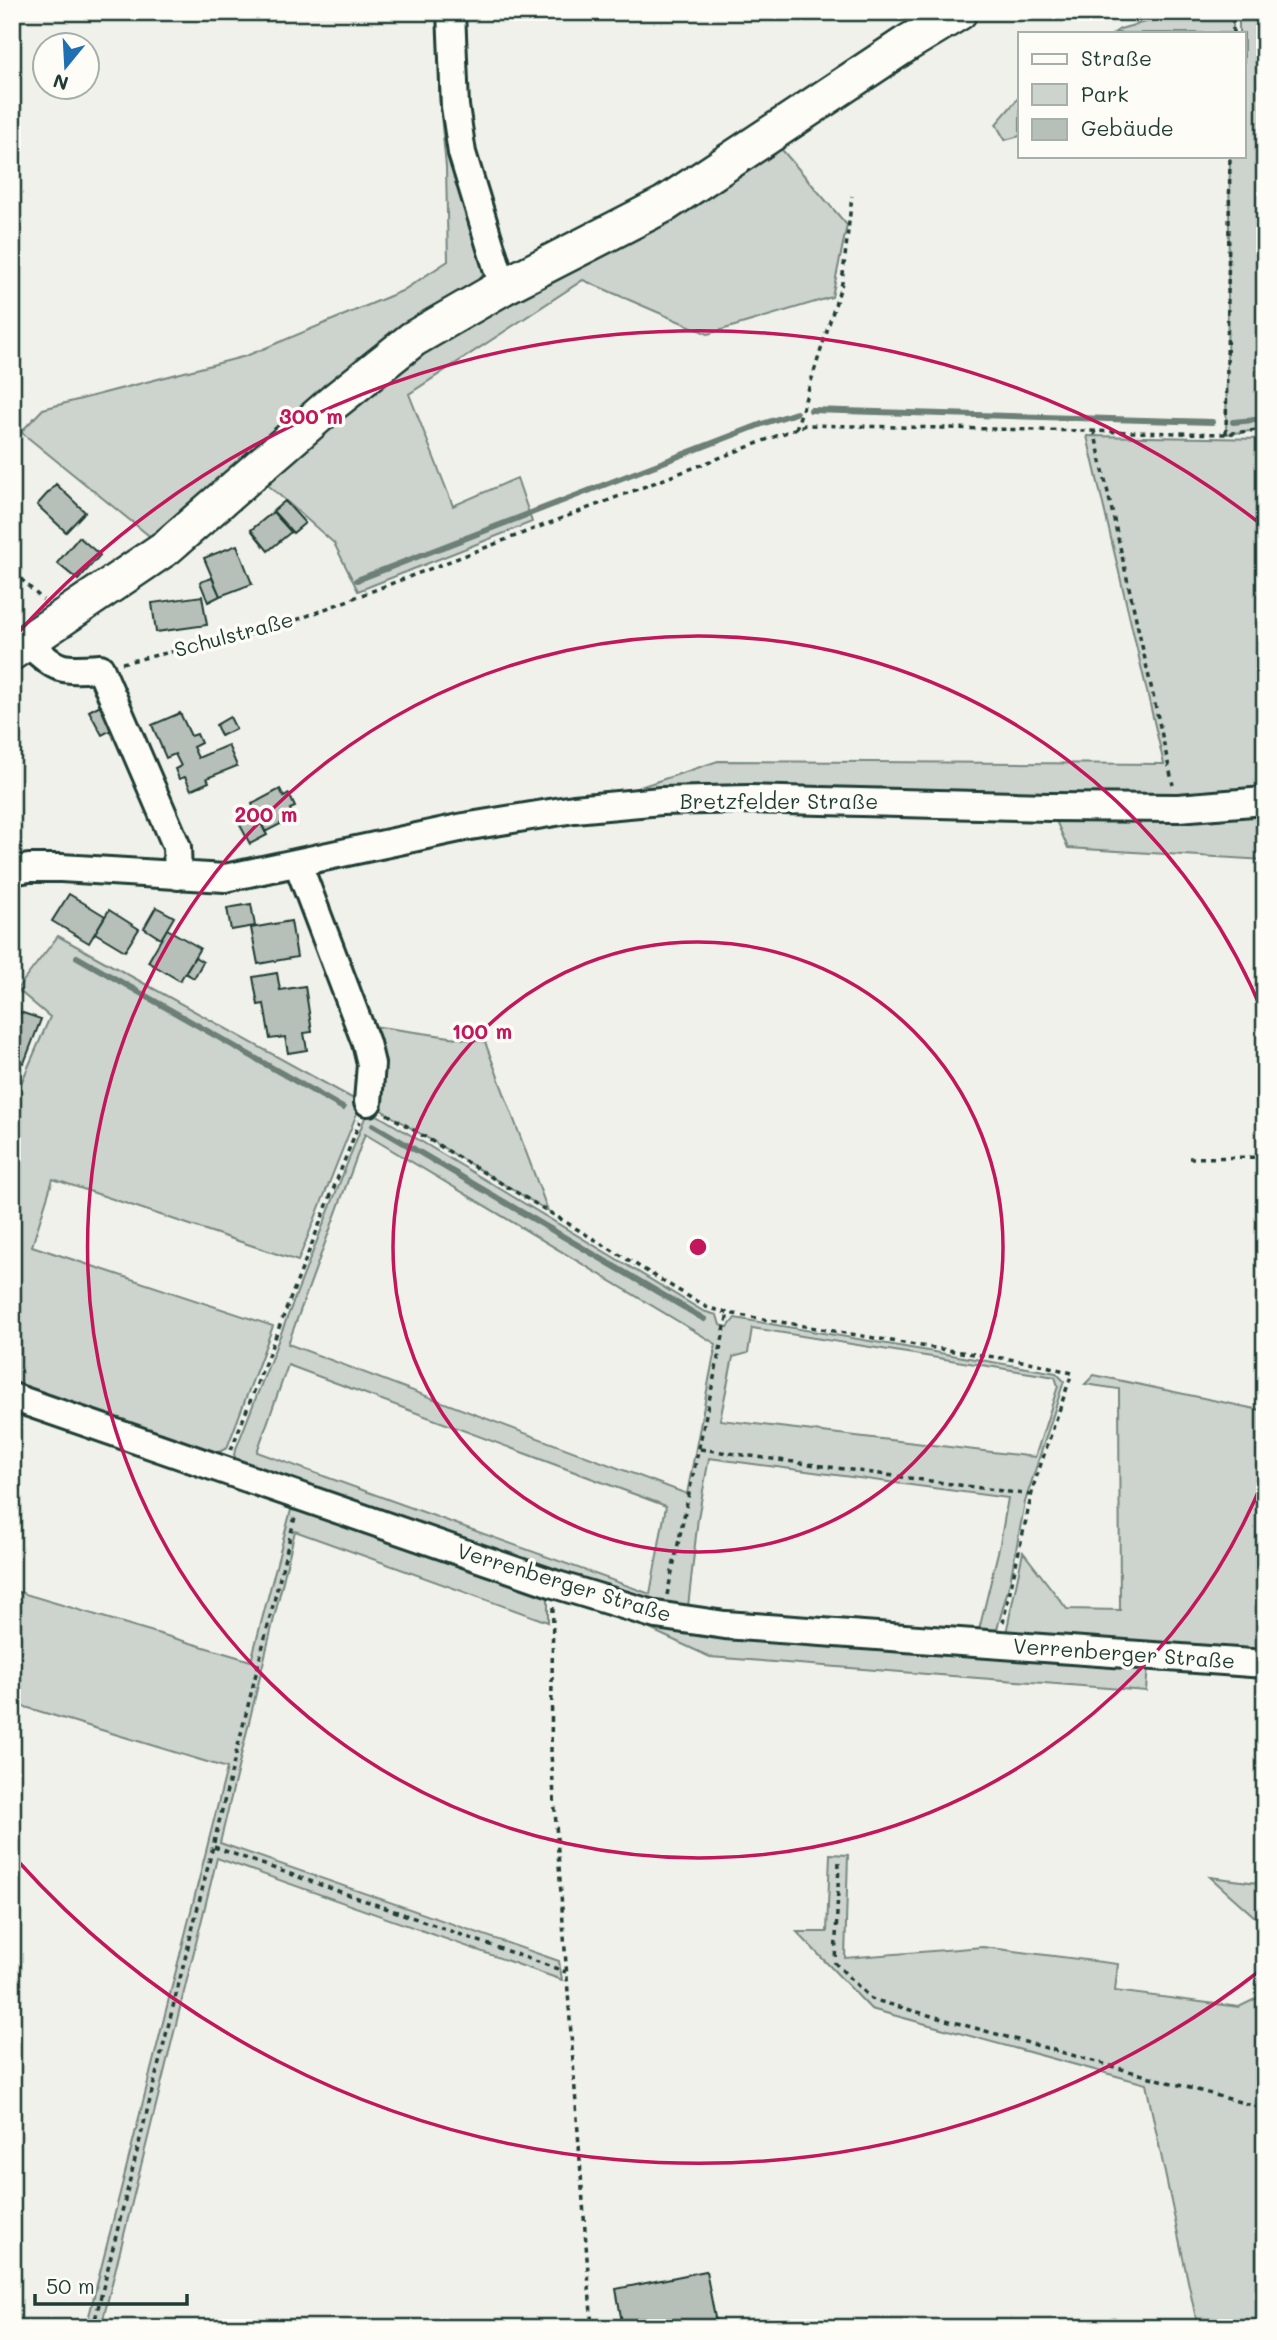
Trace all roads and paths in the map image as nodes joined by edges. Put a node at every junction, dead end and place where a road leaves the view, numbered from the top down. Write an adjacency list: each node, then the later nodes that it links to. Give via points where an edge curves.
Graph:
1 (451, 12): 7 (street, via 462,153)
2 (959, 12): 7 (main road, via 665,204)
3 (1233, 12): 4 (path)
4 (1233, 32)
5 (1230, 158): 11 (path)
6 (852, 196): 8 (path, via 842,284)
7 (503, 287): 13 (main road, via 413,339 167,547)
8 (796, 429): 10 (path, Schulstraße, via 805,425); 15 (path, Schulstraße, via 273,629)
9 (1265, 429): 11 (path, Schulstraße)
10 (1094, 430): 11 (path, Schulstraße); 17 (path)
11 (1226, 434)
12 (12, 574): 13 (path)
13 (62, 619): 14 (main road)
14 (19, 647): 15 (street, via 66,670)
15 (100, 668): 20 (street, via 177,847)
16 (1265, 801): 17 (street, Bretzfelder Straße)
17 (1178, 808): 18 (street, Bretzfelder Straße, via 661,801 478,825)
18 (298, 864): 20 (street, Bretzfelder Straße, via 225,878); 21 (street, via 366,1043 371,1064)
19 (12, 872): 20 (street, Bretzfelder Straße, via 61,868)
20 (178, 876)
21 (368, 1102): 24 (path, via 706,1307); 27 (path)
22 (1265, 1157): 23 (path)
23 (1189, 1158)
24 (728, 1313): 26 (path); 29 (path, via 1072,1373)
25 (12, 1397): 27 (street, Verrenberger Straße)
26 (699, 1449): 29 (path); 31 (path, via 665,1604)
27 (224, 1468): 28 (street, Verrenberger Straße)
28 (300, 1495): 30 (street, Verrenberger Straße); 34 (path)
29 (1031, 1495): 32 (path)
30 (554, 1584): 31 (street, Verrenberger Straße); 36 (path, via 551,1754)
31 (656, 1615): 32 (street, Verrenberger Straße, via 726,1625)
32 (997, 1646): 33 (street, Verrenberger Straße)
33 (1265, 1664)
34 (214, 1847): 36 (path); 38 (path)
35 (839, 1862): 37 (path, via 835,1963 871,1999)
36 (566, 1972): 39 (path)
37 (1265, 2109)
38 (93, 2328)
39 (592, 2328)

